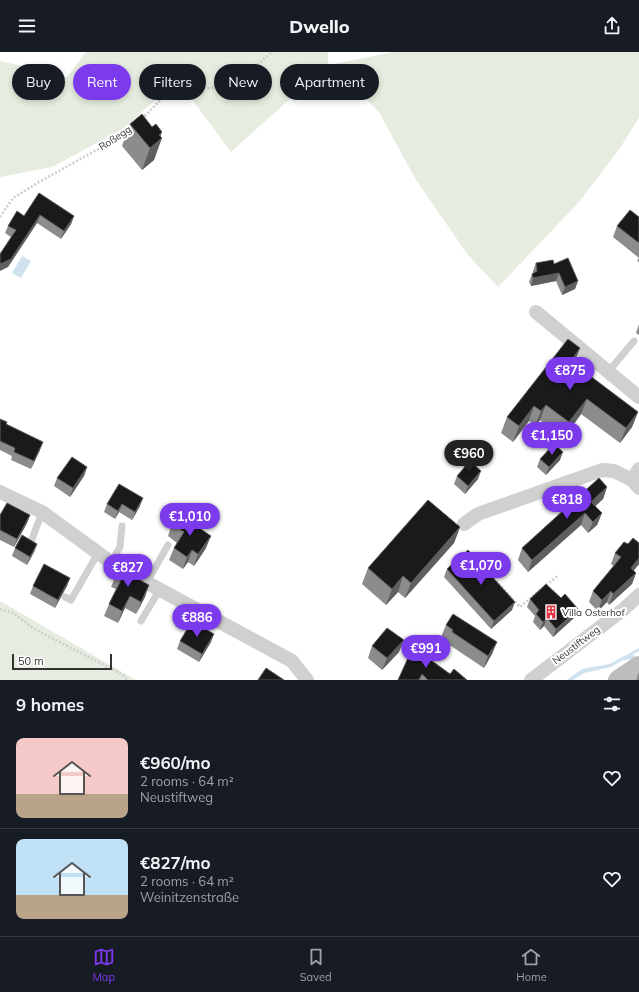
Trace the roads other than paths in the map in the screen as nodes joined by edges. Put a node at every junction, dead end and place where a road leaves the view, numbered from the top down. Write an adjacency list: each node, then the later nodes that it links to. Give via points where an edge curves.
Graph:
1 (536, 312): 3 (street)
2 (634, 341): 3 (lane)
3 (608, 372): 4 (street)
4 (639, 397)
5 (637, 479): 8 (street, via 614,471 602,470 478,514)
6 (0, 492): 7 (street)
7 (42, 512): 10 (lane); 12 (street)
8 (464, 524)
9 (122, 526): 13 (lane, via 120,547)
10 (31, 542)
11 (168, 544): 14 (lane)
12 (98, 553): 13 (street); 17 (lane, via 71,600)
13 (111, 562): 14 (street)
14 (147, 582): 15 (street)
15 (160, 589): 18 (lane); 20 (street, via 292,661)
16 (639, 595): 21 (street, Neustiftweg)
17 (65, 597)
18 (141, 621)
19 (639, 666): 22 (main road)
20 (307, 680)
21 (532, 680)
22 (618, 680)

